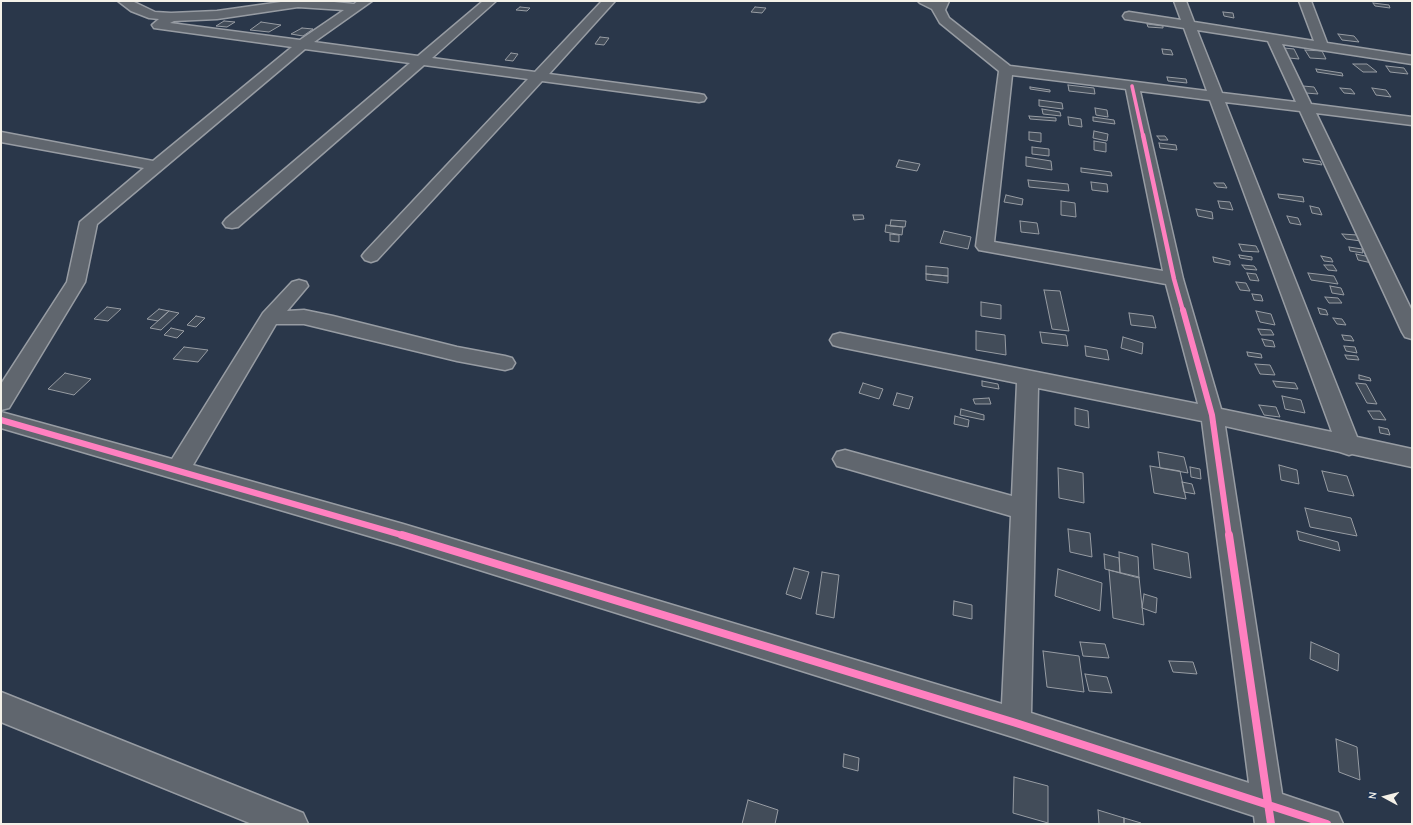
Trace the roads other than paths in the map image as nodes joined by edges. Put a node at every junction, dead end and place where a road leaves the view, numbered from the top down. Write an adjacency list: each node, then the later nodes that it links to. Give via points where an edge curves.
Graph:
1 (124, 1): 11 (street, via 154,16)
2 (366, 1): 9 (street)
3 (490, 1): 17 (street)
4 (924, 1): 8 (street, via 936,6)
5 (1180, 1): 12 (street)
6 (1305, 1): 15 (street)
7 (603, 2): 19 (street)
8 (941, 5): 18 (street, via 944,20)
9 (356, 8): 11 (street, via 298,4 217,15); 14 (street)
10 (1129, 16): 12 (street)
11 (171, 17): 14 (street, via 158,26)
12 (1189, 26): 13 (street); 21 (street)
13 (1274, 38): 15 (street); 23 (street)
14 (302, 45): 17 (street); 26 (street)
15 (1322, 46): 16 (street)
16 (1412, 60)
17 (420, 61): 19 (street); 27 (street)
18 (1006, 70): 20 (street); 29 (street, via 985,246)
19 (539, 76): 22 (street); 28 (street)
20 (1132, 86): 21 (street); 29 (street)
21 (1216, 96): 23 (street); 40 (street)
22 (698, 98)
23 (1306, 108): 24 (street); 31 (street)
24 (1412, 121)
25 (1, 137): 26 (street)
26 (156, 166): 37 (street, via 89,222 76,282)
27 (232, 223)
28 (371, 256)
29 (1174, 279): 38 (street)
30 (299, 286): 32 (street)
31 (1407, 315): 33 (street)
32 (270, 318): 35 (street, via 304,318 333,323 457,354); 43 (street)
33 (1412, 332)
34 (840, 340): 36 (street)
35 (506, 363)
36 (1028, 378): 38 (street); 44 (street)
37 (1, 402)
38 (1212, 415): 40 (street); 47 (street)
39 (1, 420): 43 (street)
40 (1349, 446): 41 (street)
41 (1412, 458)
42 (845, 459): 44 (street)
43 (177, 471): 46 (street, via 403,535)
44 (1023, 509): 46 (street)
45 (1, 707): 48 (street)
46 (1016, 723): 47 (street)
47 (1269, 815): 49 (street)
48 (292, 824)
49 (1327, 824)

